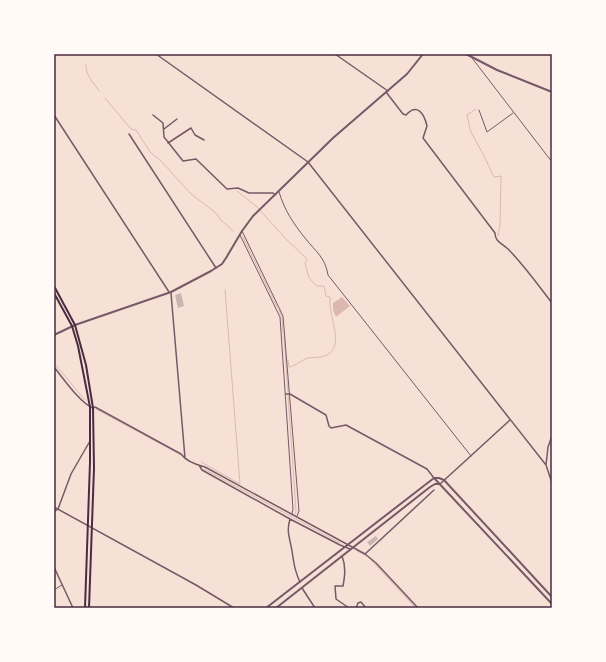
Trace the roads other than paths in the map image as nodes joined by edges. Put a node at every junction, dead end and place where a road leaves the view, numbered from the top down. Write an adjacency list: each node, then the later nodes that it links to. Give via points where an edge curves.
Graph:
1 (156, 54): 6 (street)
2 (162, 54): 6 (street)
3 (335, 54): 8 (street)
4 (423, 54): 8 (street, via 407,74)
5 (466, 54): 7 (street)
6 (160, 57): 19 (street)
7 (471, 57): 9 (street); 11 (lane)
8 (387, 92): 19 (street); 29 (street, via 403,114 406,115 414,109 423,115 427,126 423,138 495,233 495,238 513,254)
9 (552, 92)
10 (479, 110): 11 (lane, via 487,132)
11 (513, 113): 20 (lane)
12 (54, 115): 27 (street)
13 (153, 115): 15 (street, via 163,123)
14 (178, 119): 15 (street)
15 (164, 129): 18 (street, via 164,137)
16 (129, 134): 25 (street)
17 (204, 140): 18 (street, via 195,135 191,128)
18 (168, 143): 22 (street, via 183,161 196,159 227,189 238,188 249,193)
19 (308, 162): 21 (street); 37 (street)
20 (552, 162)
21 (278, 191): 22 (street); 40 (lane, via 289,218 324,260 328,275)
22 (275, 195): 23 (street, via 253,216)
23 (242, 231): 24 (street); 35 (lane, via 283,316)
24 (240, 235): 25 (street, via 226,258); 34 (lane, via 280,317)
25 (216, 268): 27 (street)
26 (54, 286): 30 (main road)
27 (170, 292): 30 (street); 41 (street)
28 (54, 293): 31 (main road)
29 (552, 303)
30 (75, 324): 31 (street); 36 (main road, via 86,365)
31 (72, 326): 32 (street); 36 (main road)
32 (54, 335)
33 (54, 367): 36 (street)
34 (286, 394): 35 (street); 52 (lane, via 294,509)
35 (290, 394): 44 (street, via 326,415 331,428 346,425 427,469); 53 (lane, via 299,511)
36 (91, 408): 39 (main road); 41 (street, via 96,407); 56 (main road, via 94,468)
37 (510, 420): 40 (street); 43 (street)
38 (552, 436): 43 (street)
39 (90, 441): 50 (street, via 71,474); 55 (main road)
40 (471, 456): 45 (street)
41 (186, 458): 42 (street)
42 (198, 465): 52 (street, via 205,466); 54 (street, via 202,470)
43 (546, 465): 46 (street)
44 (434, 478): 45 (street); 47 (street); 57 (street)
45 (444, 480): 47 (street); 62 (street)
46 (552, 483)
47 (440, 484): 59 (street, via 430,486); 63 (street)
48 (434, 490): 60 (street)
49 (54, 507): 50 (street)
50 (58, 509): 51 (street); 55 (street)
51 (54, 512)
52 (292, 514): 53 (street)
53 (296, 516): 57 (street)
54 (290, 519): 58 (street); 65 (street, via 288,537 294,570)
55 (87, 525): 56 (street); 72 (main road)
56 (92, 528): 73 (main road); 74 (street)
57 (348, 544): 58 (street); 59 (street)
58 (344, 547): 59 (street); 65 (street)
59 (354, 548): 60 (street); 61 (street)
60 (365, 554): 81 (street)
61 (342, 556): 67 (street); 78 (street, via 346,572 343,586 335,586 336,599)
62 (515, 557): 63 (street); 69 (street)
63 (511, 561): 70 (street)
64 (54, 567): 66 (street)
65 (300, 582): 67 (street); 75 (street)
66 (63, 585): 68 (lane); 71 (street)
67 (302, 588): 76 (street); 77 (street)
68 (54, 590)
69 (552, 597)
70 (552, 604)
71 (74, 608)
72 (85, 608)
73 (89, 608)
74 (234, 608)
75 (266, 608)
76 (276, 608)
77 (314, 608)
78 (349, 608)
79 (356, 608): 80 (street, via 361,602)
80 (366, 608)
81 (418, 608)

